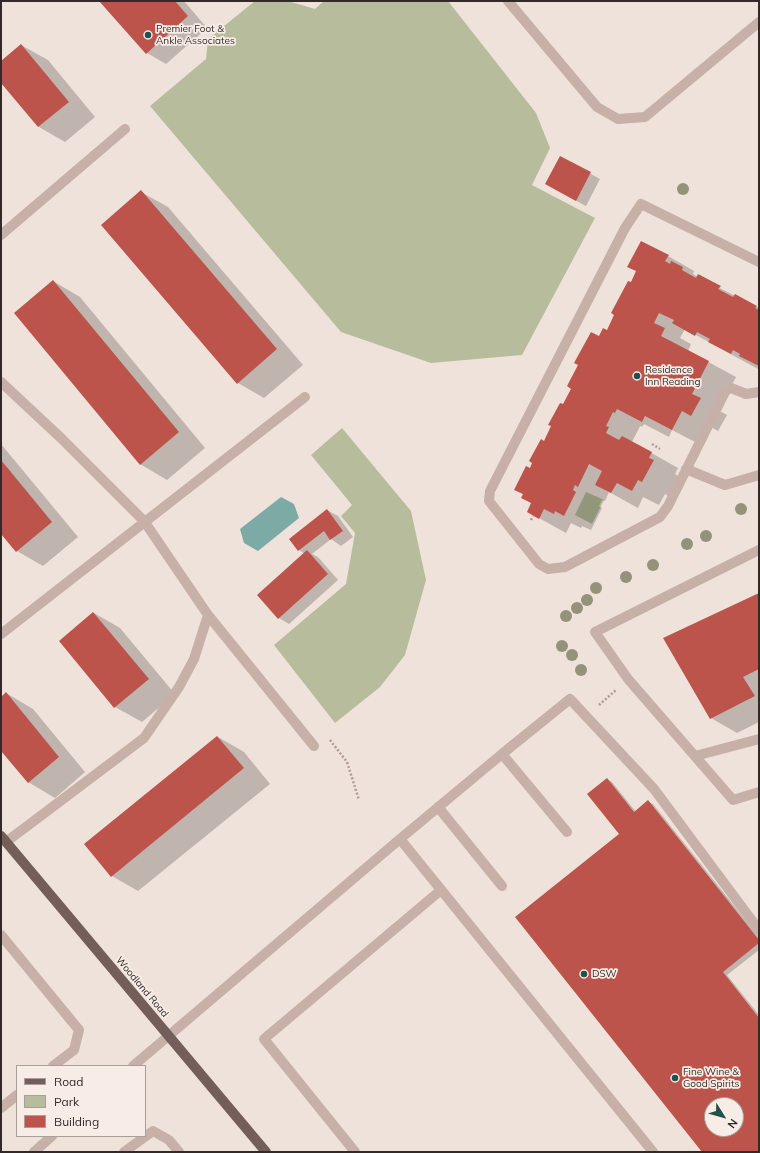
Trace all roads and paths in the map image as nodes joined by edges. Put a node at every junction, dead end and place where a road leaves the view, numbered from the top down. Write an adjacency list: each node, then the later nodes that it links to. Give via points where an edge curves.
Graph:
1 (508, 1): 2 (lane, via 597,107 618,119 645,117)
2 (759, 22)
3 (125, 128): 4 (lane)
4 (1, 235)
5 (759, 262): 11 (lane, via 641,204 625,228 490,491 490,501 539,564 548,569 556,569 565,567 660,517)
6 (1, 382): 15 (lane)
7 (759, 392): 11 (lane, via 746,394 731,388 726,390)
8 (305, 397): 15 (lane)
9 (652, 444): 10 (path)
10 (660, 449)
11 (686, 470): 12 (lane, via 725,485)
12 (759, 475)
13 (533, 516): 14 (path)
14 (531, 520)
15 (144, 521): 17 (lane); 18 (lane)
16 (759, 550): 19 (lane, via 595,632)
17 (208, 615): 22 (lane); 30 (lane, via 194,659 179,687 144,738)
18 (1, 634)
19 (628, 679): 20 (path); 25 (lane)
20 (587, 717): 24 (lane, via 570,699); 34 (lane, via 654,789)
21 (759, 739): 25 (lane)
22 (314, 746)
23 (338, 750): 27 (path, via 347,762)
24 (502, 754): 28 (lane); 29 (lane)
25 (695, 756): 26 (lane, via 733,800)
26 (759, 792)
27 (359, 800)
28 (438, 808): 31 (lane); 32 (lane)
29 (567, 832)
30 (4, 839): 36 (main road, Woodland Road)
31 (400, 840): 33 (lane); 36 (lane)
32 (502, 886)
33 (441, 890): 48 (lane, via 264,1039); 49 (lane)
34 (759, 930)
35 (1, 935): 37 (lane, via 79,1030 74,1050)
36 (168, 1036): 38 (lane); 47 (main road, Woodland Road)
37 (54, 1065)
38 (134, 1065)
39 (16, 1096): 40 (lane)
40 (1, 1108)
41 (146, 1136): 46 (lane, via 152,1132 169,1140)
42 (51, 1137): 44 (lane)
43 (145, 1137): 45 (lane)
44 (34, 1152)
45 (124, 1152)
46 (179, 1152)
47 (266, 1152)
48 (355, 1152)
49 (653, 1152)

